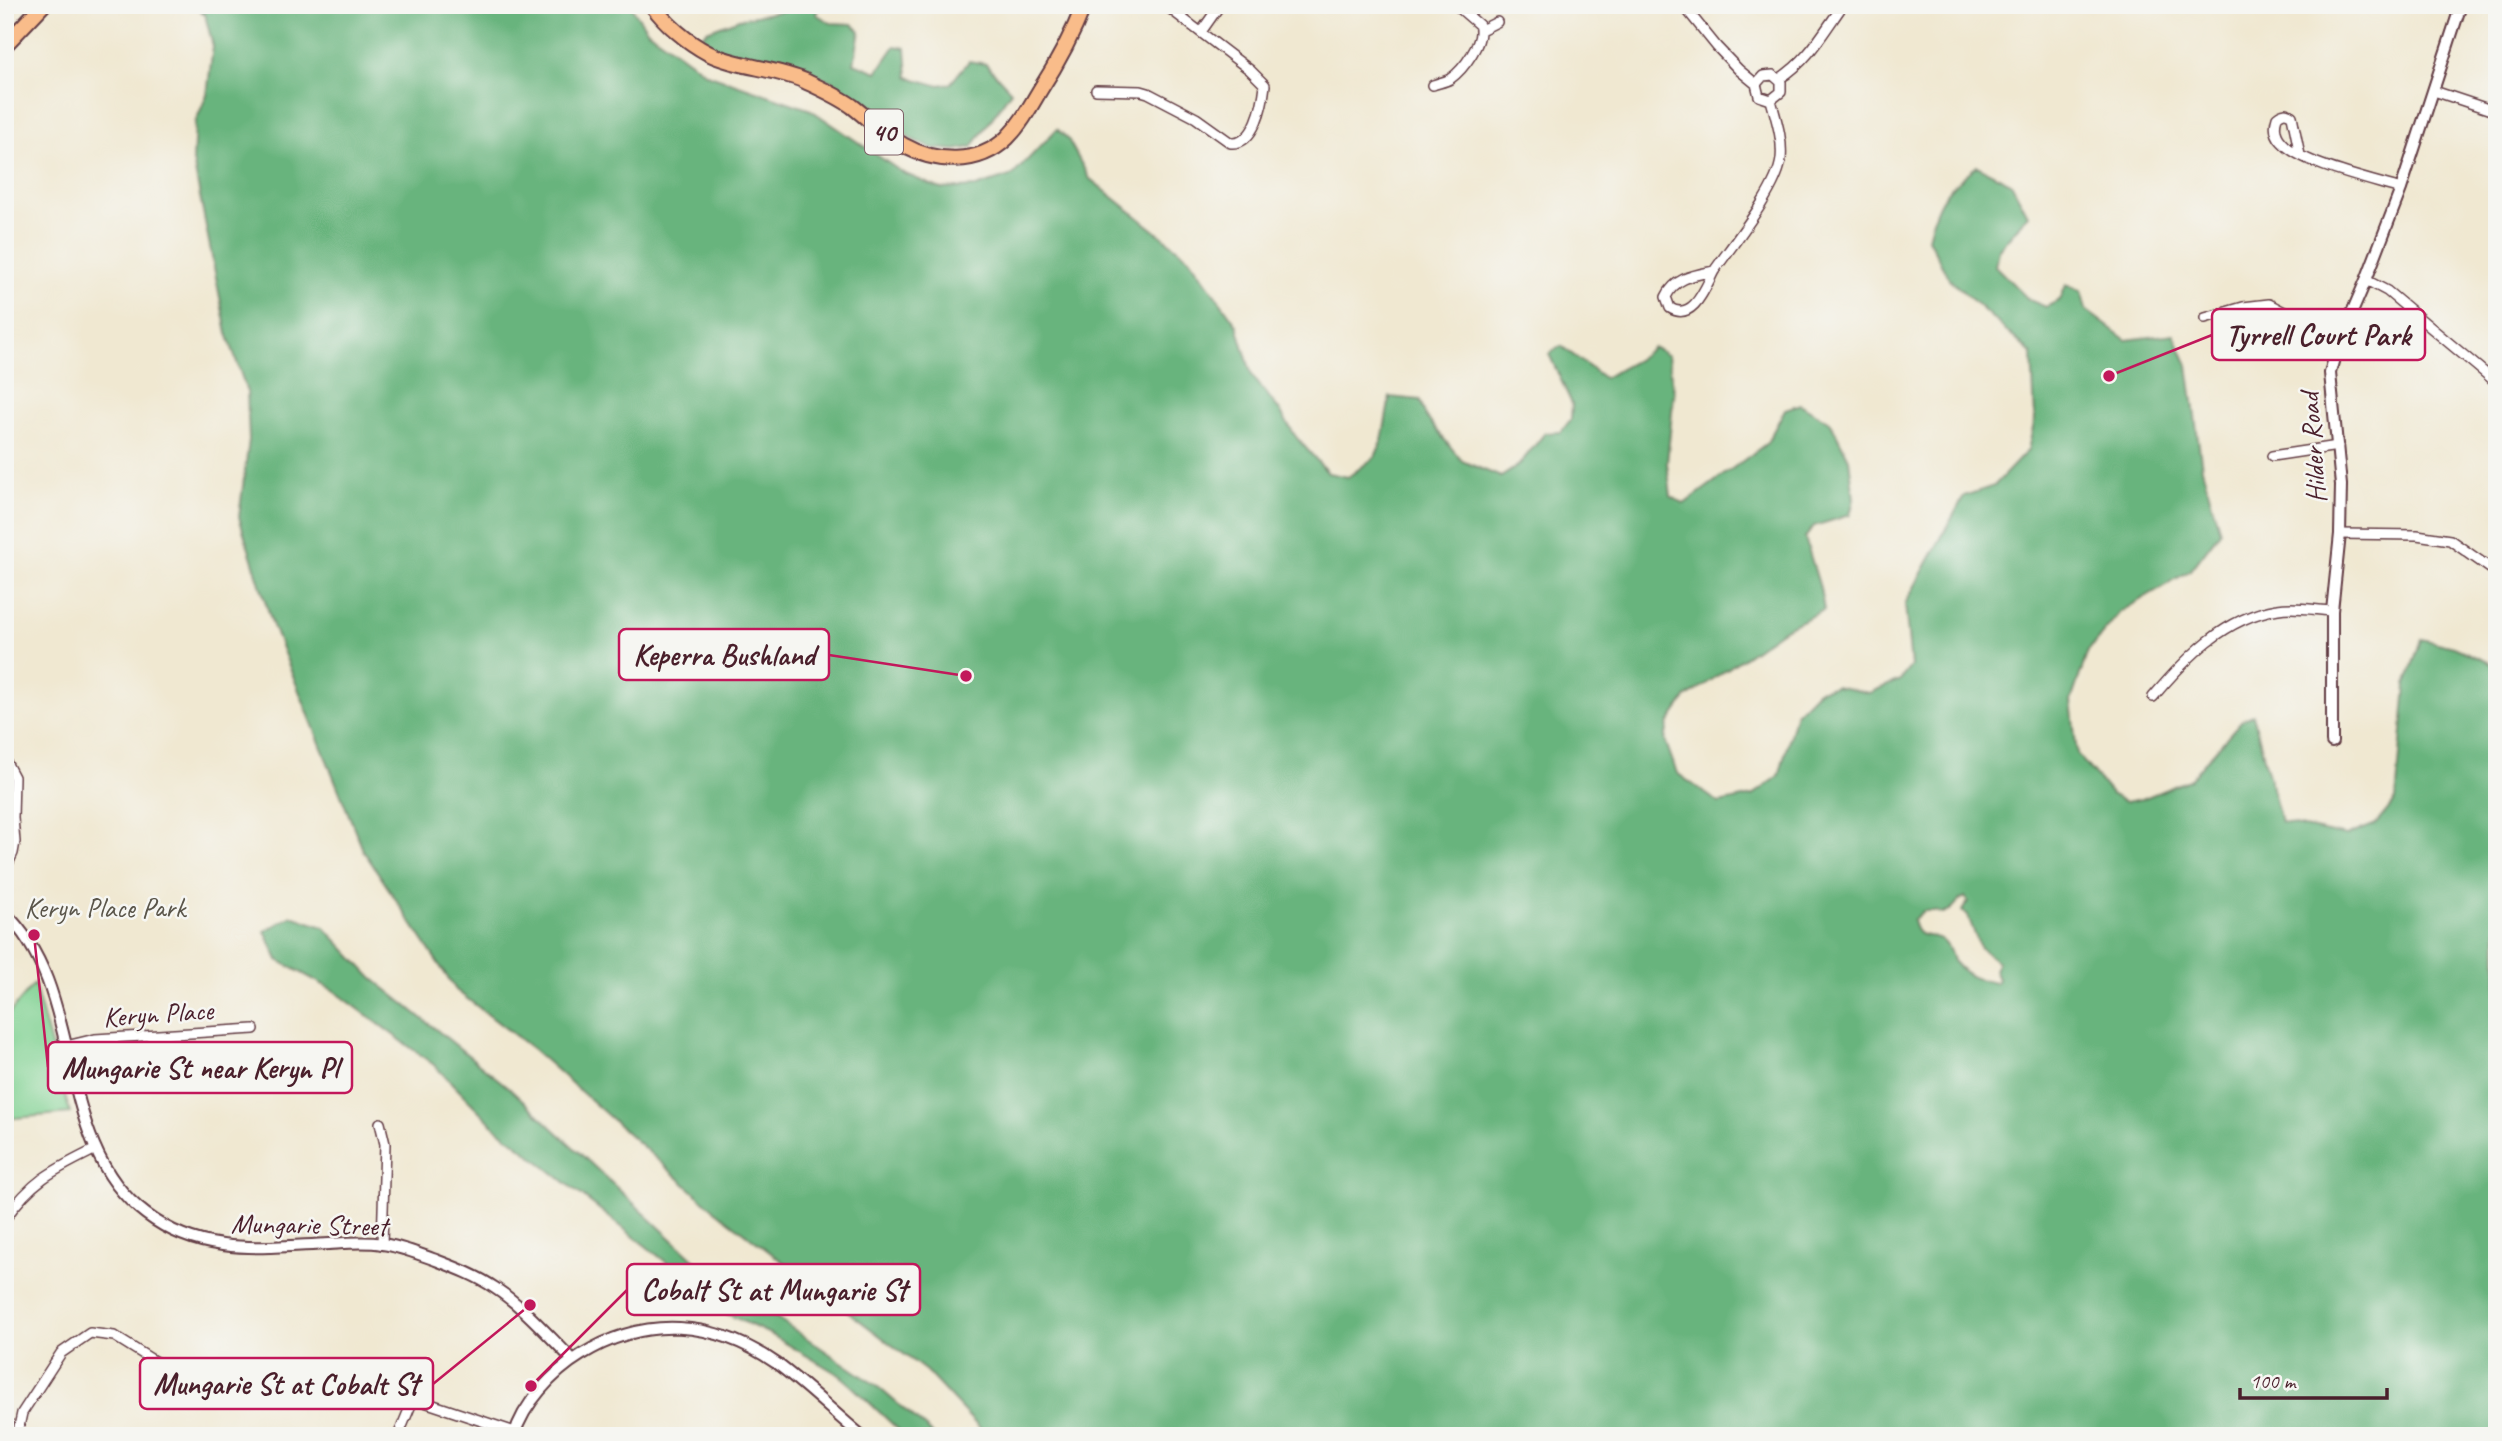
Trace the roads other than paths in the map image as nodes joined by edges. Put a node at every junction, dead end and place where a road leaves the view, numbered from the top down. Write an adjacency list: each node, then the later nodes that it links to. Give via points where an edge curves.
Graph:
1 (43, 5): 13 (main road)
2 (652, 5): 3 (main road, 40, via 684,37 710,54 798,78 853,107 901,145 944,159 978,155 1005,140 1065,51)
3 (1082, 5)
4 (1165, 5): 12 (street)
5 (1220, 5): 12 (street)
6 (1455, 5): 11 (street)
7 (1684, 5): 15 (street, via 1717,47)
8 (1843, 5): 14 (street, via 1807,57)
9 (2461, 5): 18 (street, Hilder Road)
10 (1497, 22): 11 (street)
11 (1481, 30): 16 (street, via 1477,47 1451,79)
12 (1201, 32): 17 (street, via 1265,85 1250,135 1244,141 1231,143 1148,93)
13 (5, 45)
14 (1779, 79): 15 (street, via 1766,75); 19 (street, via 1781,92)
15 (1756, 83): 19 (street, via 1759,96)
16 (1433, 85)
17 (1096, 90)
18 (2434, 91): 20 (street); 22 (street, Hilder Road)
19 (1771, 100): 23 (street, via 1780,140 1778,170)
20 (2497, 112)
21 (2300, 155): 22 (street)
22 (2401, 189): 24 (street, Hilder Road)
23 (1714, 271): 23 (street, via 1690,309 1670,308 1666,297 1674,285)
24 (2366, 280): 26 (street, Hilder Road); 27 (street, via 2393,296)
25 (2205, 318): 26 (street, via 2269,304)
26 (2337, 348): 28 (street, Hilder Road, via 2330,373)
27 (2497, 383)
28 (2338, 446): 29 (street); 30 (street, Hilder Road)
29 (2272, 456)
30 (2340, 534): 31 (street, via 2450,540); 32 (street, Hilder Road)
31 (2497, 573)
32 (2332, 611): 33 (street, via 2280,608 2256,614 2202,645); 34 (street, Hilder Road)
33 (2152, 697)
34 (2332, 743)
35 (5, 760): 36 (street, via 14,777)
36 (9, 824): 37 (street, via 15,846)
37 (5, 870)
38 (5, 913): 40 (street, Mungarie Street, via 38,956)
39 (254, 1029): 40 (street, Keryn Place)
40 (66, 1046): 42 (street, Mungarie Street)
41 (380, 1123): 44 (street, via 385,1144)
42 (96, 1149): 43 (street, via 33,1185); 44 (street, Mungarie Street, via 116,1185 134,1204 157,1222 194,1240 233,1248)
43 (5, 1219)
44 (382, 1244): 45 (street, Mungarie Street, via 428,1257 483,1281)
45 (573, 1360): 47 (street, via 543,1387); 50 (street, via 631,1331 669,1326 712,1334 775,1363)
46 (413, 1400): 47 (street); 48 (street, via 328,1370 290,1368 216,1381 159,1364 114,1336 90,1333 61,1353 22,1413); 49 (street)
47 (514, 1434)
48 (17, 1436)
49 (398, 1436)
50 (862, 1436)

